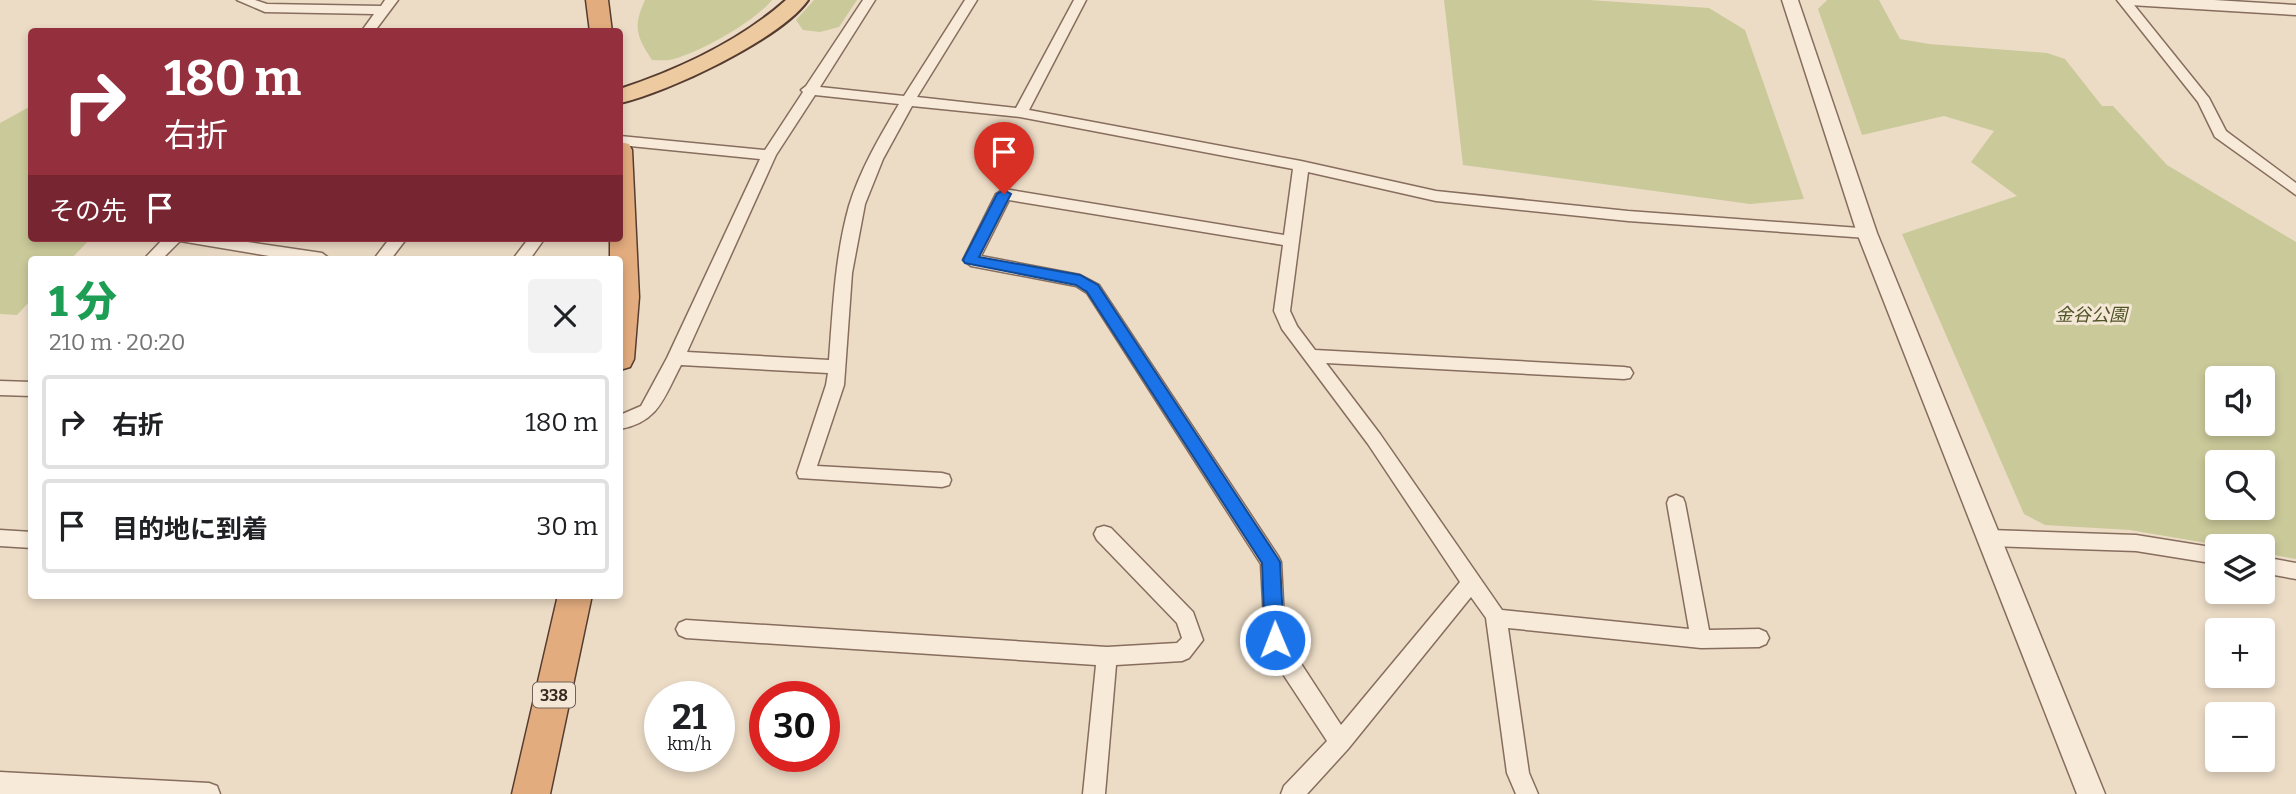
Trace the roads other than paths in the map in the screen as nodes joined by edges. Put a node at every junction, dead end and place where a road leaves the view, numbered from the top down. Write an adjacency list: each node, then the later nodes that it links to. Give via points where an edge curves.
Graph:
1 (243, 0): 10 (street, via 265,8)
2 (597, 0): 13 (highway)
3 (798, 0): 15 (main road, via 770,24)
4 (869, 0): 14 (street)
5 (971, 0): 16 (street)
6 (1080, 0): 17 (street)
7 (1790, 0): 22 (street)
8 (2123, 0): 21 (street, via 2204,101 2220,134)
9 (2130, 0): 11 (street)
10 (388, 5): 12 (street)
11 (2296, 10)
12 (370, 28)
13 (600, 28)
14 (808, 90): 16 (street); 19 (street)
15 (623, 95)
16 (909, 101): 17 (street); 34 (street, via 865,183 846,255)
17 (1020, 113): 20 (street)
18 (623, 140): 19 (street)
19 (769, 155): 33 (street)
20 (1301, 166): 22 (street, via 1436,196 1628,216); 23 (street)
21 (2296, 190)
22 (1867, 233): 43 (street)
23 (1289, 241): 32 (street, via 1282,311); 55 (street, via 1004,194 971,260 1080,281 1093,289 1271,562 1275,640)
24 (170, 242): 29 (street)
25 (211, 242): 28 (street)
26 (276, 242): 28 (street)
27 (396, 242): 31 (street)
28 (268, 251): 30 (street)
29 (155, 256)
30 (294, 256)
31 (384, 256)
32 (1311, 356): 35 (street); 48 (street, via 1374,439)
33 (676, 358): 34 (street); 38 (street, via 647,411)
34 (837, 367): 39 (street, via 806,473)
35 (1624, 373)
36 (0, 388): 37 (street)
37 (28, 389)
38 (623, 421)
39 (942, 480)
40 (1676, 503): 53 (street)
41 (1104, 534): 54 (street, via 1186,618 1193,640 1182,652)
42 (0, 538): 44 (street)
43 (1990, 538): 45 (street, via 2136,543); 62 (street)
44 (28, 540)
45 (2205, 554)
46 (2275, 567): 47 (street)
47 (2296, 571)
48 (1471, 583): 50 (street); 55 (street)
49 (574, 599): 58 (highway, 338)
50 (1496, 618): 53 (street); 61 (street, via 1518,773)
51 (686, 629): 54 (street)
52 (1759, 638): 53 (street)
53 (1701, 639)
54 (1107, 656): 59 (street)
55 (1340, 742): 60 (street)
56 (0, 783): 57 (street)
57 (209, 794)
58 (531, 794)
59 (1094, 794)
60 (1292, 794)
61 (1527, 794)
62 (2091, 794)

